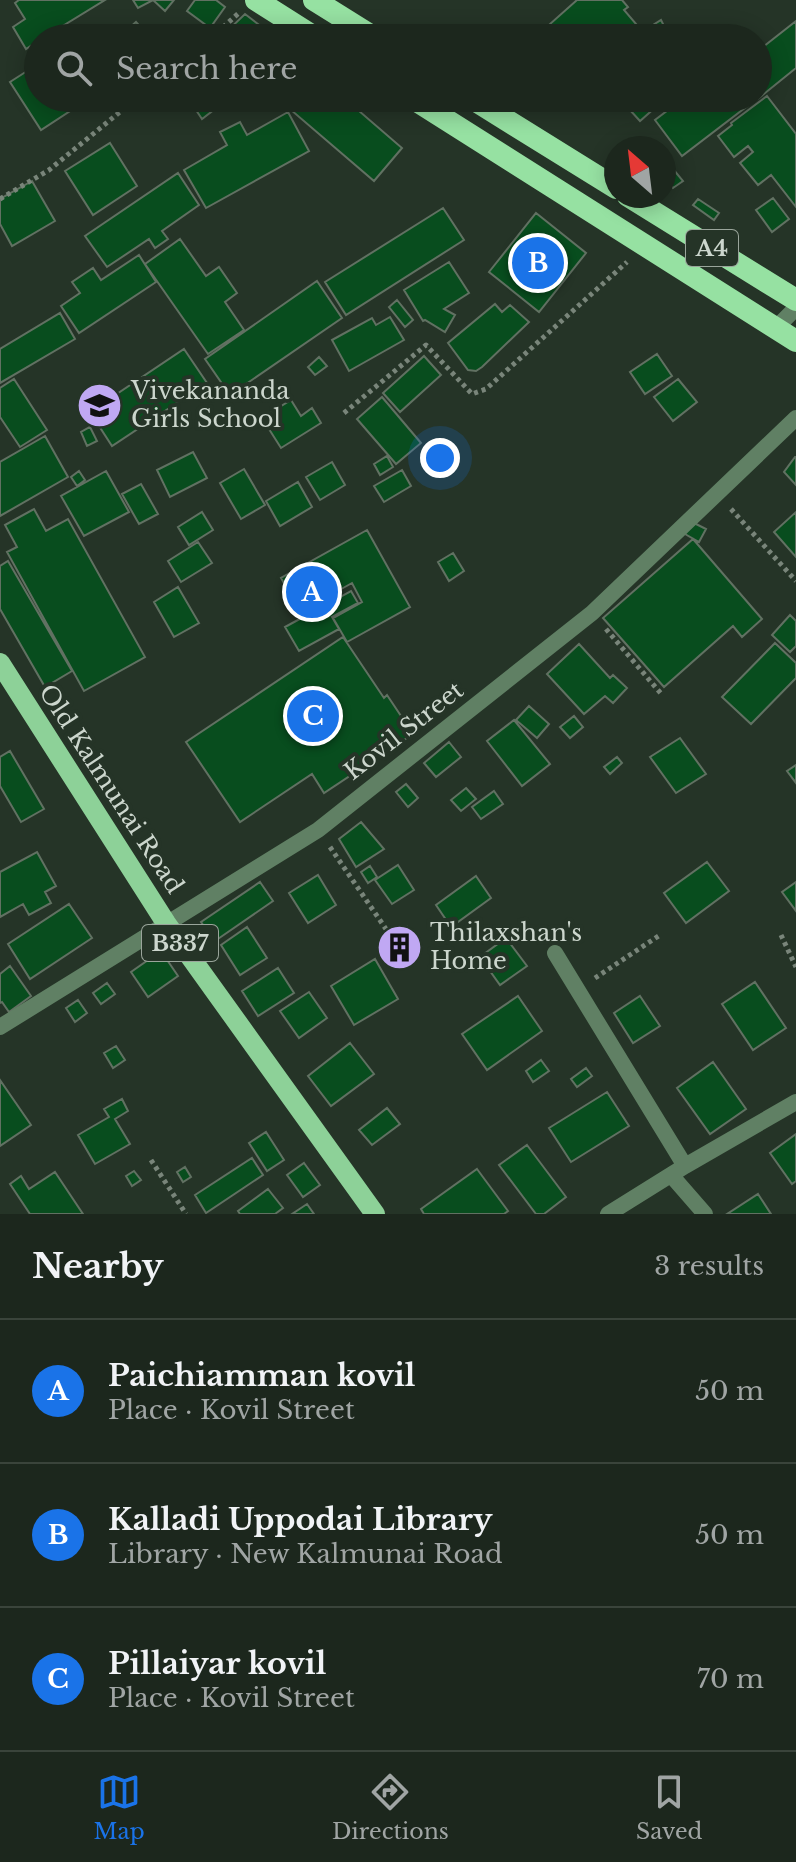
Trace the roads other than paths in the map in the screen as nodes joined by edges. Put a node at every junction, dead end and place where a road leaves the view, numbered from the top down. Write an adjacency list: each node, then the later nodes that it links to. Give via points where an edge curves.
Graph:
1 (314, 0): 4 (highway)
2 (249, 5): 3 (highway)
3 (288, 24)
4 (353, 24)
5 (434, 112): 11 (highway, A4)
6 (494, 112): 7 (highway)
7 (604, 181)
8 (647, 208): 9 (highway, A4)
9 (796, 300)
10 (796, 308): 11 (street)
11 (776, 328): 12 (highway, A4)
12 (796, 341)
13 (796, 418): 15 (street, Kovil Street, via 592,613 318,830)
14 (0, 663): 15 (main road, Old Kalmunai Road / B337)
15 (166, 923): 17 (street, Kovil Street); 20 (main road, Old Kalmunai Road / B337)
16 (555, 953): 19 (street)
17 (0, 1027)
18 (796, 1102): 19 (street)
19 (678, 1171): 21 (street); 22 (street)
20 (375, 1214)
21 (608, 1214)
22 (705, 1214)

